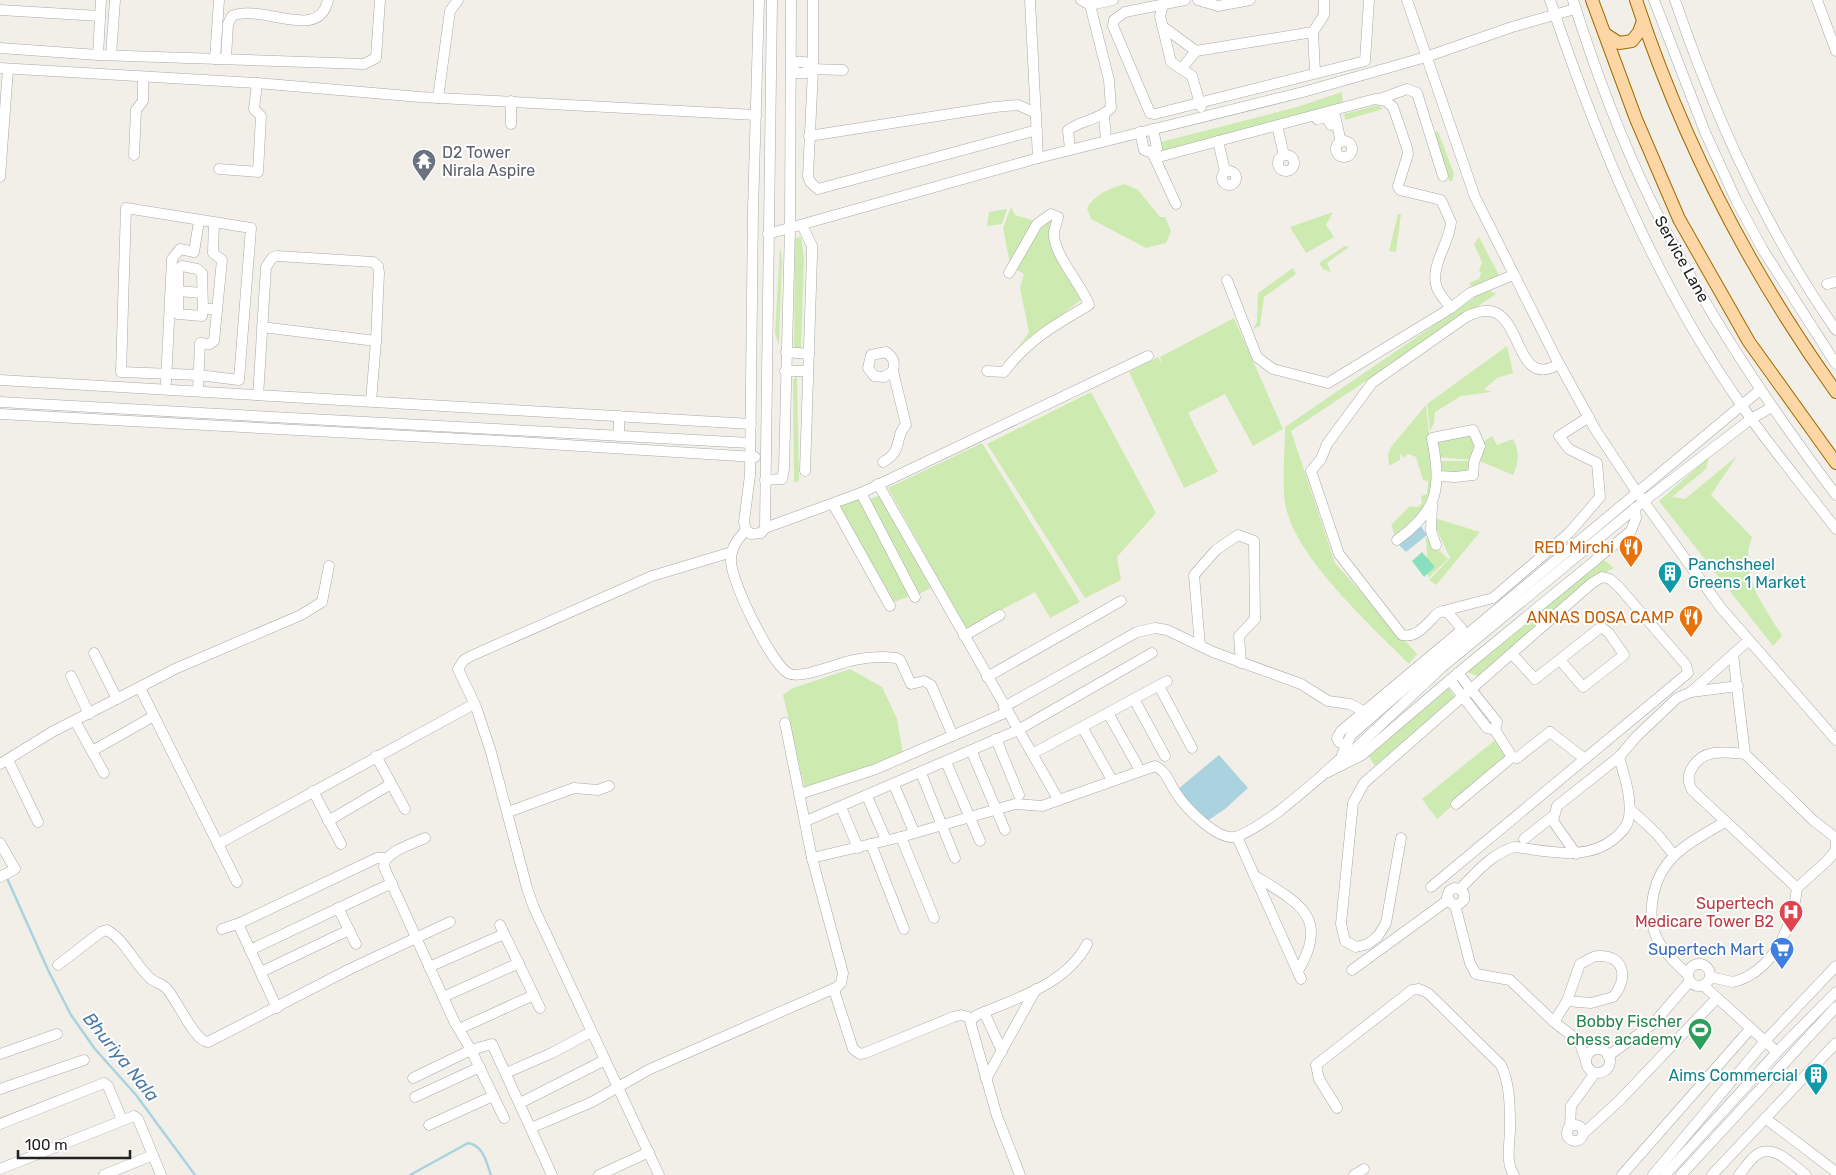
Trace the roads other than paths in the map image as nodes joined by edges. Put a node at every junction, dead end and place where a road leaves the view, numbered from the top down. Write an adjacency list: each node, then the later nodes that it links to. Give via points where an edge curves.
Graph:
1 (101, 0): 30 (street)
2 (115, 0): 41 (street)
3 (218, 0): 44 (street)
4 (328, 0): 43 (street, via 319,17 313,20 300,22 249,12 232,16 228,24)
5 (380, 0): 43 (street, via 376,58 364,64)
6 (458, 0): 53 (street, via 450,11)
7 (759, 0): 35 (street)
8 (772, 0): 36 (street)
9 (791, 0): 45 (street)
10 (813, 0): 48 (street)
11 (1030, 0): 58 (street)
12 (1113, 0): 25 (street)
13 (1185, 0): 26 (street)
14 (1198, 0): 15 (street, via 1218,6)
15 (1250, 0)
16 (1324, 0): 33 (street, via 1324,14)
17 (1369, 0): 50 (street, via 1365,61)
18 (1407, 0): 42 (street)
19 (1550, 0): 29 (street)
20 (1592, 0): 34 (main road)
21 (1636, 0): 31 (main road)
22 (1654, 0): 105 (street, via 1701,123 1736,200 1784,284)
23 (1675, 0): 98 (street, via 1738,158 1780,241)
24 (1817, 0): 39 (street)
25 (1086, 3): 60 (street, via 1109,80 1112,108)
26 (1163, 5): 32 (street); 56 (street, via 1124,12 1114,20 1113,26 1150,113)
27 (1574, 5): 29 (street); 113 (street, Service Lane, via 1621,134 1650,201)
28 (0, 10): 30 (street)
29 (1555, 15): 42 (street); 119 (street, via 1592,120 1652,257)
30 (100, 16): 40 (street)
31 (1643, 21): 34 (main road, via 1632,41 1619,43); 115 (main road, via 1676,108 1734,231 1804,348)
32 (1162, 26): 38 (street); 47 (street, via 1171,62)
33 (1313, 32): 38 (street); 50 (street)
34 (1605, 34): 131 (main road, via 1636,119 1679,219 1749,342)
35 (758, 38): 36 (street); 59 (street)
36 (772, 40): 86 (street)
37 (0, 48): 40 (street)
38 (1196, 51): 47 (street)
39 (1836, 51)
40 (98, 55): 41 (street)
41 (111, 55): 44 (street)
42 (1426, 57): 61 (street); 90 (street, via 1475,197)
43 (226, 58): 44 (street)
44 (215, 59)
45 (791, 66): 48 (street, via 796,73 806,74); 85 (street)
46 (4, 68): 51 (street); 80 (street)
47 (1182, 68): 56 (street, via 1192,76)
48 (812, 69): 49 (street); 68 (street)
49 (843, 70)
50 (1315, 72): 56 (street)
51 (143, 77): 52 (street); 74 (street, via 143,101 136,110)
52 (257, 84): 53 (street); 77 (street, via 255,111 261,116 258,172)
53 (438, 98): 55 (street)
54 (1380, 99): 57 (street); 79 (street, via 1407,89 1417,93); 95 (street, via 1393,107 1408,154 1398,186 1400,190 1441,200 1451,222 1435,282)
55 (511, 102): 59 (street); 62 (street)
56 (1200, 102): 61 (street)
57 (1333, 110): 64 (street); 70 (street)
58 (1036, 113): 66 (street); 68 (street, via 1018,105 994,107)
59 (756, 115): 125 (street)
60 (1104, 115): 69 (street); 72 (street, via 1068,130)
61 (1203, 117): 65 (street)
62 (511, 124)
63 (1332, 125): 64 (street, via 1326,117)
64 (1277, 128): 71 (street); 73 (street)
65 (1153, 129): 67 (street); 75 (street, via 1157,146)
66 (1037, 130): 68 (street, via 824,189 814,186 808,176); 76 (street)
67 (1140, 132): 69 (street); 75 (street, via 1144,150)
68 (809, 136)
69 (1106, 140): 72 (street)
70 (1341, 142)
71 (1221, 146): 75 (street); 78 (street)
72 (1070, 149): 76 (street)
73 (1284, 154)
74 (134, 155)
75 (1154, 155): 81 (street)
76 (1038, 158): 84 (street)
77 (219, 168)
78 (1225, 171)
79 (1443, 176)
80 (0, 177)
81 (1176, 204)
82 (199, 221): 83 (street); 87 (street); 110 (street, via 130,208 125,211 121,372)
83 (214, 223): 88 (street); 109 (street, via 251,228 239,380)
84 (802, 225): 85 (street); 100 (street, via 812,246)
85 (790, 228): 86 (street); 102 (street)
86 (768, 234): 103 (street)
87 (194, 252): 88 (street); 110 (street, via 180,249 172,259)
88 (213, 253): 96 (street, via 222,260)
89 (1009, 272): 108 (street, via 1037,224 1051,214 1058,217 1054,234 1064,263 1085,293 1089,305 1045,332 1026,347 1004,372)
90 (1513, 275): 95 (street, via 1470,293); 104 (street)
91 (1227, 280): 95 (street, via 1257,357 1273,369 1322,383 1336,380)
92 (178, 291): 93 (street); 93 (street, via 178,269 182,266 202,273); 94 (street, via 178,314 202,316)
93 (202, 293): 94 (street)
94 (203, 308): 96 (street)
95 (1451, 308)
96 (217, 310): 109 (street, via 214,341 200,344)
97 (262, 327): 99 (street); 99 (street, via 266,267 272,258 373,262 379,269); 116 (street)
98 (1836, 330)
99 (376, 341): 117 (street)
100 (809, 354): 102 (street); 106 (street)
101 (1148, 356): 135 (street)
102 (785, 362): 103 (street); 106 (street); 134 (street, via 784,476 779,480)
103 (766, 364): 129 (street)
104 (1559, 364): 123 (street); 152 (street, via 1548,370 1538,370 1530,364 1506,320 1499,313 1479,310 1372,383 1311,470 1339,554 1402,635 1415,634)
105 (1836, 364)
106 (808, 371): 132 (street)
107 (893, 371): 130 (street, via 906,426 902,429 895,454)
108 (987, 371)
109 (199, 375): 110 (street); 114 (street)
110 (166, 376): 112 (street)
111 (0, 380): 112 (street)
112 (166, 389): 114 (street)
113 (1760, 390): 119 (street); 120 (street, Service Lane)
114 (198, 391): 116 (street)
115 (1836, 392)
116 (258, 394): 117 (street)
117 (371, 401): 122 (street)
118 (0, 402): 126 (street)
119 (1741, 405): 124 (street); 136 (street)
120 (1772, 407): 124 (street); 138 (street, Service Lane)
121 (0, 414): 128 (street)
122 (619, 416): 125 (street); 126 (street)
123 (1589, 416): 136 (street); 152 (street, via 1559,436 1569,448 1597,463 1600,497 1569,533 1493,598)
124 (1751, 418): 141 (street); 143 (street)
125 (751, 424): 127 (street)
126 (619, 436): 127 (street)
127 (750, 443): 128 (street)
128 (750, 457): 129 (street); 144 (street)
129 (765, 458): 134 (street)
130 (883, 462)
131 (1836, 463)
132 (806, 471)
133 (1438, 476): 133 (street, via 1432,438 1473,430 1480,446 1473,475); 139 (street)
134 (765, 480): 142 (street)
135 (878, 484): 137 (street); 155 (street)
136 (1636, 490): 141 (street); 154 (street); 170 (street)
137 (861, 493): 140 (street); 149 (street)
138 (1836, 494)
139 (1434, 500): 145 (street, via 1414,528); 146 (street, via 1430,508)
140 (833, 504): 142 (street); 151 (street)
141 (1640, 505): 156 (street); 164 (street, via 1631,531); 170 (street)
142 (765, 528): 144 (street, via 761,533 751,534)
143 (1836, 529)
144 (746, 530): 147 (street)
145 (1397, 540)
146 (1436, 545)
147 (732, 552): 175 (street, via 652,576 464,660 458,669); 185 (street, via 732,569 739,591 782,669 796,675 853,660 896,658 911,684 924,681 931,685)
148 (329, 566): 169 (street, via 322,602 301,615 177,668)
149 (915, 597)
150 (1121, 601): 166 (street)
151 (890, 606)
152 (1442, 611): 154 (street)
153 (1000, 615): 155 (street)
154 (1462, 629): 177 (street)
155 (964, 636): 166 (street)
156 (1749, 640): 161 (street); 187 (street)
157 (1200, 646): 163 (street); 163 (street, via 1194,575 1216,550 1238,535 1254,541 1255,618 1239,636); 176 (street, via 1168,630 1146,629)
158 (94, 653): 173 (street)
159 (1152, 653): 184 (street)
160 (1512, 654): 162 (street, via 1535,679); 172 (street); 198 (street, via 1602,577 1610,579 1625,593 1686,665 1688,673)
161 (1733, 654): 168 (street); 171 (street)
162 (1560, 660): 162 (street, via 1601,627 1624,654 1584,688)
163 (1241, 663): 177 (street, via 1301,684 1328,701 1350,704)
164 (1458, 672): 167 (street); 172 (street)
165 (70, 676): 179 (street)
166 (987, 677): 176 (street)
167 (1450, 680): 172 (street); 204 (street, via 1362,755)
168 (1738, 686): 171 (street); 193 (street)
169 (140, 688): 173 (street); 180 (street)
170 (1411, 690): 190 (street, via 1355,749)
171 (1690, 692): 197 (street, via 1677,698 1657,716)
172 (1466, 693): 196 (street, via 1497,722 1495,730); 232 (street, via 1357,792 1353,803 1341,924 1344,941 1356,947 1368,944 1386,923)
173 (117, 699): 179 (street)
174 (1134, 699): 178 (street); 188 (street, via 1163,683); 195 (street)
175 (474, 704): 194 (street); 219 (street)
176 (1006, 710): 184 (street); 185 (street)
177 (1363, 711): 190 (street, via 1338,734)
178 (1108, 713): 183 (street); 201 (street)
179 (89, 714): 181 (street)
180 (154, 716): 191 (street); 237 (street)
181 (75, 721): 191 (street); 199 (street)
182 (785, 723): 210 (street)
183 (1082, 726): 192 (street); 205 (street)
184 (1018, 730): 186 (street); 192 (street)
185 (953, 736): 210 (street, via 876,769)
186 (996, 739): 189 (street); 212 (street)
187 (1836, 740)
188 (1192, 748)
189 (971, 750): 200 (street); 217 (street)
190 (1344, 750): 204 (street)
191 (92, 751): 202 (street)
192 (1032, 754): 213 (street)
193 (1745, 754): 225 (street, via 1720,752 1706,755 1696,761 1690,772 1688,782 1692,790); 251 (street, via 1836,838 1836,850)
194 (376, 756): 206 (street); 209 (street)
195 (1165, 756)
196 (1512, 757): 198 (street, via 1517,758 1550,732); 214 (street)
197 (1619, 757): 218 (street); 220 (street, via 1557,806)
198 (1585, 758): 250 (street)
199 (4, 762): 224 (street)
200 (946, 762): 203 (street); 221 (street)
201 (1137, 765)
202 (104, 773)
203 (921, 773): 207 (street); 226 (street)
204 (1324, 774): 230 (street, via 1251,830)
205 (1112, 780): 213 (street); 230 (street, via 1155,766 1160,768 1176,794 1210,828 1222,836)
206 (391, 784): 216 (street); 222 (street)
207 (894, 785): 211 (street); 228 (street)
208 (609, 786): 219 (street, via 598,790 574,788)
209 (313, 791): 222 (street); 237 (street)
210 (800, 794): 223 (street)
211 (867, 796): 215 (street); 234 (street)
212 (1019, 796)
213 (1058, 799): 217 (street, via 1042,806 1015,804)
214 (1456, 804)
215 (841, 807): 223 (street); 240 (street)
216 (405, 809)
217 (996, 809): 221 (street); 227 (street)
218 (1630, 810): 241 (street, via 1626,828 1610,842); 242 (street)
219 (508, 812): 288 (street, via 534,908)
220 (1553, 816): 233 (street); 241 (street, via 1556,828)
221 (969, 817): 226 (street); 235 (street)
222 (328, 820): 238 (street)
223 (806, 821): 244 (street)
224 (38, 822)
225 (1725, 822): 242 (street); 251 (street)
226 (940, 824): 228 (street); 245 (street)
227 (1005, 830)
228 (914, 832): 229 (street)
229 (901, 837): 234 (street); 254 (street)
230 (1237, 837): 246 (street)
231 (425, 838): 243 (street)
232 (1402, 838)
233 (1524, 838)
234 (886, 840): 239 (street)
235 (980, 841)
236 (0, 843): 247 (street, via 15,869)
237 (218, 844): 248 (street)
238 (341, 844)
239 (871, 844): 240 (street); 258 (street)
240 (858, 848): 244 (street)
241 (1576, 854): 252 (street, via 1515,847 1508,849 1460,889 1464,894 1460,904)
242 (1674, 856): 271 (street, via 1662,870 1655,888 1650,921 1654,933)
243 (385, 858): 249 (street, via 384,866); 256 (street, via 377,858)
244 (812, 858): 273 (street, via 843,973 841,983)
245 (955, 858)
246 (1254, 875): 246 (street, via 1300,975 1313,936 1307,914 1291,898)
247 (0, 877)
248 (238, 882)
249 (392, 883): 253 (street); 260 (street)
250 (1431, 886)
251 (1796, 888): 270 (street, via 1795,903 1783,939 1763,966 1733,982)
252 (1451, 903): 268 (street); 285 (street, via 1476,974 1510,980)
253 (338, 908): 259 (street); 263 (street)
254 (934, 918)
255 (450, 922): 260 (street)
256 (240, 923): 257 (street); 263 (street)
257 (222, 929)
258 (904, 929)
259 (349, 930): 261 (street); 269 (street)
260 (416, 938): 267 (street); 281 (street)
261 (356, 944)
262 (1087, 944): 274 (street, via 1082,954)
263 (250, 950): 269 (street)
264 (519, 964): 267 (street, via 502,929); 276 (street); 277 (street)
265 (58, 965): 281 (street, via 107,930 151,978 166,986 198,1038 204,1042)
266 (1836, 966): 290 (street)
267 (429, 967): 277 (street)
268 (1352, 970)
269 (261, 972): 281 (street)
270 (1710, 977): 271 (street, via 1709,970 1700,963 1690,967); 272 (street)
271 (1689, 978): 272 (street, via 1695,985); 296 (street, via 1652,1024)
272 (1703, 985): 278 (street)
273 (835, 988): 284 (street, via 850,1044 860,1054 953,1017); 305 (street, via 648,1070)
274 (1036, 990): 283 (street); 293 (street)
275 (1836, 992): 294 (street)
276 (534, 995): 282 (street); 287 (street)
277 (443, 997): 287 (street)
278 (1716, 999): 286 (street); 302 (street, via 1631,1090 1584,1133 1580,1126 1570,1126 1569,1114 1571,1106)
279 (1567, 1001): 279 (street, via 1580,964 1597,955 1610,958 1622,967 1622,983 1613,997 1591,1003); 285 (street)
280 (1836, 1006): 335 (street)
281 (277, 1008)
282 (540, 1008)
283 (984, 1012): 284 (street); 293 (street)
284 (972, 1018): 304 (street, via 970,1024)
285 (1554, 1022): 299 (street, via 1579,1041)
286 (1751, 1028): 290 (street); 332 (street)
287 (459, 1029): 292 (street)
288 (591, 1032): 298 (street); 301 (street)
289 (57, 1034): 295 (street)
290 (1765, 1041): 294 (street); 333 (street)
291 (1836, 1043): 312 (street)
292 (472, 1050): 300 (street); 301 (street, via 492,1044); 303 (street)
293 (1002, 1051): 304 (street)
294 (1777, 1052): 334 (street)
295 (0, 1054)
296 (1608, 1056): 299 (street, via 1595,1050); 302 (street, via 1608,1067)
297 (84, 1060): 306 (street)
298 (605, 1060): 305 (street); 309 (street)
299 (1586, 1061): 302 (street)
300 (480, 1067): 307 (street); 308 (street)
301 (506, 1073): 309 (street)
302 (1595, 1073)
303 (413, 1078)
304 (986, 1079): 329 (street)
305 (619, 1087): 316 (street, via 572,1112); 317 (street)
306 (0, 1089)
307 (493, 1096): 311 (street); 315 (street)
308 (415, 1097)
309 (520, 1103): 316 (street)
310 (1337, 1108): 331 (street, via 1319,1079 1316,1065 1402,997 1419,989 1428,993 1500,1065 1506,1076 1510,1166)
311 (504, 1118)
312 (1765, 1118): 322 (street); 336 (street)
313 (122, 1120): 314 (street, via 104,1083); 318 (street, via 134,1116 138,1119); 319 (street)
314 (0, 1124)
315 (429, 1125)
316 (531, 1128): 326 (street)
317 (649, 1152): 327 (street); 328 (street)
318 (153, 1156): 324 (street); 325 (street)
319 (11, 1165): 320 (street); 323 (street)
320 (0, 1169)
321 (1364, 1169): 330 (street)
322 (1836, 1172)
323 (16, 1175)
324 (104, 1175)
325 (161, 1175)
326 (552, 1175)
327 (598, 1175)
328 (659, 1175)
329 (1020, 1175)
330 (1354, 1175)
331 (1514, 1175)
332 (1622, 1175)
333 (1653, 1175)
334 (1665, 1175)
335 (1681, 1175)
336 (1712, 1175)
337 (1739, 1175): 338 (street, via 1762,1152 1777,1152)
338 (1806, 1175)

